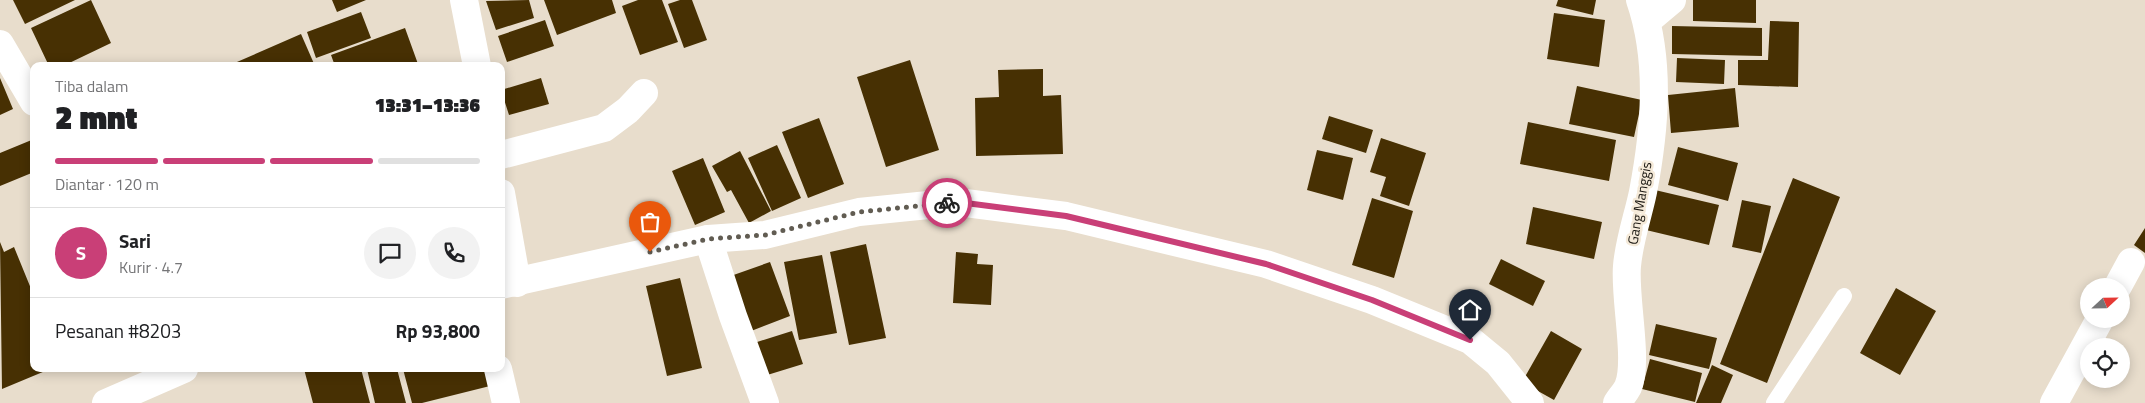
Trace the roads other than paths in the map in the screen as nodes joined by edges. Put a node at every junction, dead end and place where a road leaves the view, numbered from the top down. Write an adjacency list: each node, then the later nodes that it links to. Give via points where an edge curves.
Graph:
1 (464, 0): 5 (street)
2 (1672, 0): 3 (street)
3 (1644, 10): 22 (street, Gang Manggis, via 1652,54 1654,96 1643,190 1627,266 1632,364 1628,387)
4 (0, 44): 7 (street)
5 (476, 62)
6 (644, 92): 8 (street, via 628,110 604,128)
7 (30, 95)
8 (505, 154)
9 (505, 238): 13 (street)
10 (708, 239): 13 (street); 20 (street); 21 (street, via 765,235 859,212 958,202 1066,216 1266,264 1372,300 1470,340 1498,363)
11 (2131, 262): 12 (street)
12 (2122, 278)
13 (509, 284)
14 (1844, 296): 23 (lane)
15 (2095, 328): 24 (street)
16 (170, 372): 18 (street)
17 (499, 372): 19 (street)
18 (106, 403)
19 (506, 403)
20 (765, 403)
21 (1530, 403)
22 (1617, 403)
23 (1774, 403)
24 (2054, 403)

